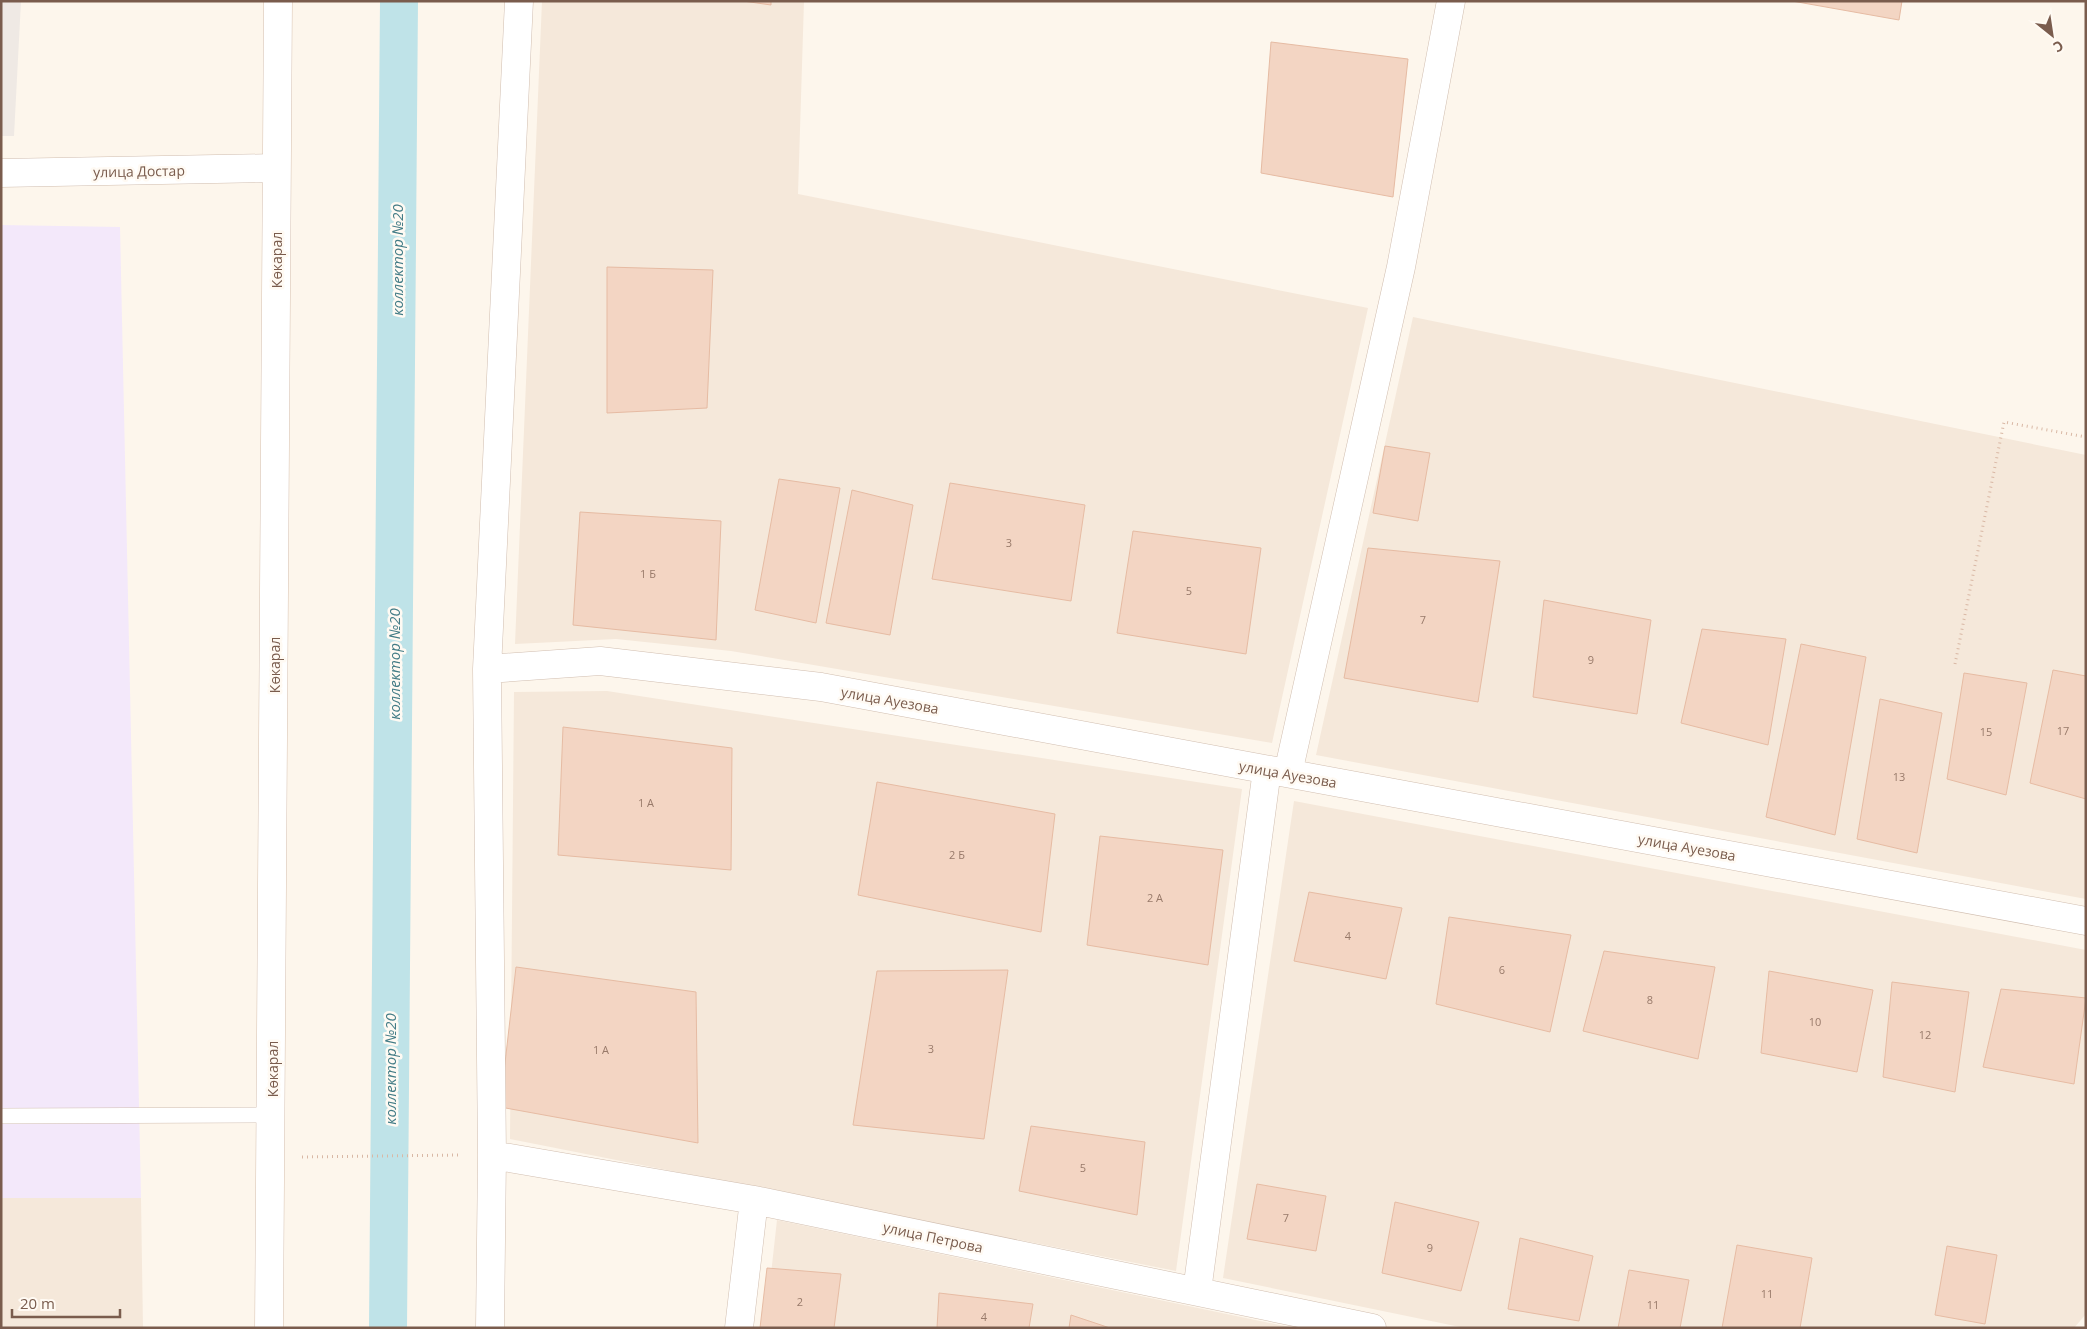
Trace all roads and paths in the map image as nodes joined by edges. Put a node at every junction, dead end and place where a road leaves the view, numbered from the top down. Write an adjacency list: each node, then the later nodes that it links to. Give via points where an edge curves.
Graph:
1 (278, 1): 4 (street, Көкарал)
2 (519, 1): 8 (street)
3 (1451, 1): 9 (street, via 1401,267)
4 (276, 168): 5 (street, улица Достар); 12 (street, Көкарал)
5 (1, 173)
6 (2086, 437): 7 (path, via 2004,422)
7 (1955, 664)
8 (487, 669): 9 (street, улица Ауезова, via 600,661 821,687); 13 (street)
9 (1277, 771): 10 (street, улица Ауезова); 16 (street)
10 (2086, 921)
11 (1, 1116): 12 (lane)
12 (271, 1116): 14 (street, Көкарал)
13 (492, 1155): 14 (path); 15 (street, улица Петрова); 18 (street)
14 (271, 1158): 17 (street, Көкарал)
15 (754, 1200): 16 (street, улица Петрова); 19 (street)
16 (1197, 1291): 20 (street, улица Петрова)
17 (269, 1328)
18 (490, 1328)
19 (739, 1328)
20 (1372, 1328)

